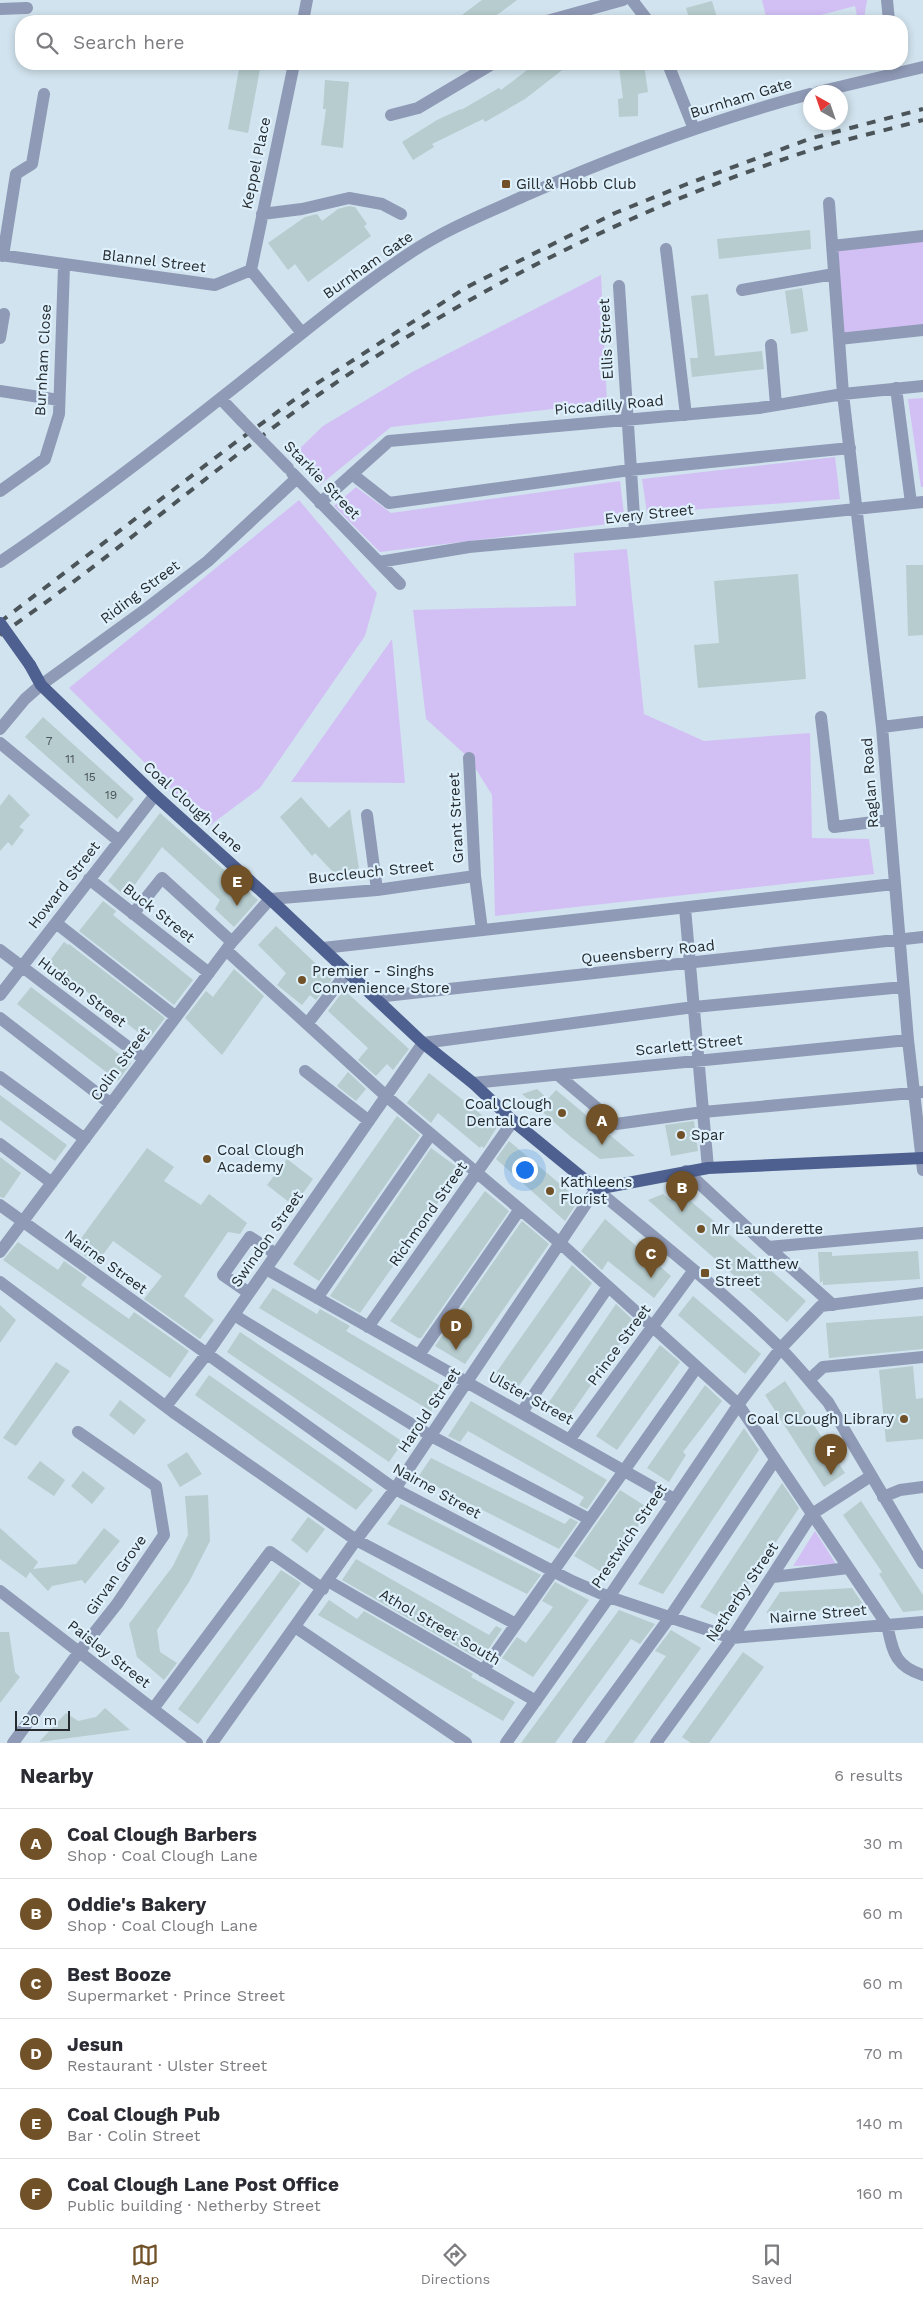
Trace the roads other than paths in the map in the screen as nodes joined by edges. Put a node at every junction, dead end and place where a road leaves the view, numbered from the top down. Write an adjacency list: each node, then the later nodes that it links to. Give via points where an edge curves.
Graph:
1 (307, 0): 7 (street)
2 (622, 0): 8 (street)
3 (632, 0): 9 (street)
4 (888, 0): 10 (street)
5 (27, 8): 6 (street)
6 (0, 9)
7 (304, 15)
8 (568, 15)
9 (643, 15)
10 (889, 15)
11 (923, 67): 12 (street)
12 (908, 68)
13 (293, 70): 23 (street, Keppel Place)
14 (482, 70): 20 (street, via 418,108)
15 (670, 70): 21 (street)
16 (895, 70): 17 (street)
17 (842, 85)
18 (44, 94): 28 (street, via 32,164 16,174)
19 (803, 96): 21 (street, Burnham Gate)
20 (391, 115)
21 (694, 129): 36 (street, Burnham Gate, via 573,175 471,220 415,249)
22 (829, 203): 26 (street, Raglan Road)
23 (262, 214): 24 (street, via 349,198 382,204); 30 (street, Keppel Place)
24 (401, 214)
25 (923, 236): 26 (street)
26 (832, 246): 31 (street, Raglan Road)
27 (666, 249): 47 (street)
28 (2, 255): 29 (street, Blannel Street)
29 (64, 266): 30 (street, Blannel Street, via 215,286); 45 (street, Burnham Close)
30 (251, 270): 36 (street)
31 (834, 274): 33 (street); 38 (street, Raglan Road)
32 (619, 286): 48 (street, Ellis Street)
33 (742, 290)
34 (4, 314): 37 (street)
35 (923, 330): 38 (street)
36 (302, 333): 44 (street, Burnham Gate)
37 (0, 338)
38 (839, 339): 43 (street, Raglan Road)
39 (771, 345): 46 (street)
40 (923, 386): 41 (street, Piccadilly Road)
41 (896, 388): 43 (street, Piccadilly Road); 55 (street)
42 (0, 391): 45 (street)
43 (843, 394): 46 (street, Piccadilly Road); 49 (street, Raglan Road)
44 (221, 399): 51 (street, Starkie Street, bridge); 58 (street, Burnham Gate, via 60,522)
45 (59, 400): 53 (street, Burnham Close, via 59,414 45,459)
46 (776, 405): 47 (street, Piccadilly Road)
47 (686, 415): 48 (street, Piccadilly Road)
48 (626, 420): 50 (street, Ellis Street); 52 (street, Piccadilly Road, via 388,441)
49 (850, 448): 50 (street); 56 (street, Raglan Road)
50 (630, 470): 52 (street, via 389,503); 57 (street, Ellis Street)
51 (292, 473): 54 (street, Starkie Street); 62 (street, Riding Street, via 208,561)
52 (352, 474): 54 (street, Piccadilly Road)
53 (0, 491)
54 (320, 502): 59 (street, Starkie Street)
55 (917, 502): 56 (street, Every Street)
56 (857, 508): 57 (street, Every Street); 65 (street, Raglan Road)
57 (635, 532): 59 (street, Every Street, via 469,547)
58 (0, 562)
59 (379, 562): 60 (street, Starkie Street)
60 (400, 584)
61 (0, 623): 62 (main road, Coal Clough Lane, bridge)
62 (41, 685): 66 (street, Riding Street); 69 (main road, Coal Clough Lane)
63 (821, 717): 71 (street, via 834,828)
64 (923, 722): 65 (street)
65 (882, 727): 71 (street, Raglan Road)
66 (0, 729)
67 (0, 743): 72 (street)
68 (469, 758): 73 (street, Grant Street)
69 (155, 795): 72 (street, Howard Street); 77 (main road, Coal Clough Lane)
70 (367, 815): 76 (street)
71 (889, 820): 75 (street, Raglan Road)
72 (119, 841): 74 (street, Howard Street)
73 (475, 876): 76 (street, Buccleuch Street); 81 (street, Grant Street)
74 (89, 879): 79 (street, Buck Street); 80 (street, Howard Street)
75 (894, 884): 78 (street); 83 (street, Raglan Road)
76 (377, 890): 77 (street, Buccleuch Street)
77 (270, 899): 84 (street, Colin Street); 85 (main road, Coal Clough Lane)
78 (685, 908): 81 (street); 87 (street)
79 (133, 914): 84 (street, via 162,878); 90 (street, Buck Street)
80 (56, 923): 88 (street, Howard Street); 95 (street)
81 (482, 930): 85 (street)
82 (923, 937): 83 (street, Queensberry Road)
83 (899, 940): 87 (street, Queensberry Road); 91 (street, Raglan Road)
84 (229, 946): 90 (street, Colin Street); 97 (street)
85 (323, 948): 89 (main road, Coal Clough Lane)
86 (0, 950): 88 (street, Hudson Street)
87 (690, 964): 93 (street, Queensberry Road); 94 (street)
88 (22, 967): 92 (street, Howard Street); 100 (street, Hudson Street)
89 (348, 971): 93 (main road, Coal Clough Lane); 97 (street)
90 (209, 973): 95 (street, Colin Street)
91 (903, 987): 94 (street); 98 (street, Raglan Road)
92 (0, 995)
93 (376, 997): 99 (main road, Coal Clough Lane)
94 (694, 1007): 99 (street); 101 (street)
95 (176, 1017): 100 (street, Colin Street)
96 (0, 1018): 108 (street)
97 (307, 1024): 107 (street)
98 (908, 1040): 101 (street, Scarlett Street); 106 (street, Raglan Road)
99 (423, 1043): 105 (main road, Coal Clough Lane); 107 (street, Swindon Street)
100 (144, 1059): 108 (street, Colin Street)
101 (698, 1061): 103 (street, Scarlett Street); 109 (street)
102 (305, 1071): 110 (street)
103 (558, 1075): 105 (street, Scarlett Street); 109 (street, via 616,1124)
104 (0, 1077): 113 (street)
105 (473, 1083): 111 (main road, Coal Clough Lane)
106 (918, 1092): 109 (street); 115 (street, Raglan Road)
107 (386, 1096): 110 (street, Swindon Street); 112 (street)
108 (111, 1104): 113 (street, Colin Street)
109 (703, 1112): 116 (street)
110 (369, 1121): 128 (street, Swindon Street)
111 (513, 1121): 118 (street, Richmond Street); 120 (main road, Coal Clough Lane)
112 (431, 1134): 118 (street); 135 (street)
113 (85, 1139): 119 (street, Colin Street)
114 (0, 1144): 119 (street)
115 (923, 1162): 116 (main road)
116 (708, 1168): 117 (main road)
117 (686, 1172): 120 (main road); 126 (street)
118 (477, 1173): 122 (street); 138 (street, Richmond Street)
119 (52, 1183): 123 (street, Colin Street)
120 (596, 1189): 125 (street, Harold Street); 130 (street, Coal Clough Lane)
121 (0, 1205): 123 (street, Nairne Street)
122 (520, 1209): 125 (street); 142 (street)
123 (23, 1222): 127 (street, Colin Street); 141 (street, Nairne Street)
124 (923, 1233): 126 (street)
125 (560, 1243): 132 (street); 146 (street, Harold Street)
126 (768, 1247): 136 (street)
127 (0, 1252)
128 (276, 1254): 129 (street, Swindon Street); 133 (street, via 250,1237 223,1275)
129 (266, 1269): 133 (street, Swindon Street); 135 (street, Ulster Street)
130 (694, 1270): 139 (street, Prince Street); 140 (street, Coal Clough Lane)
131 (0, 1282): 148 (street)
132 (608, 1287): 139 (street); 149 (street)
133 (249, 1293): 137 (street, Swindon Street)
134 (923, 1293): 136 (street, Prestwich Street)
135 (317, 1298): 138 (street, Ulster Street)
136 (833, 1305): 140 (street, Prestwich Street, via 821,1306)
137 (234, 1315): 141 (street, Swindon Street); 151 (street)
138 (368, 1327): 142 (street, Ulster Street)
139 (652, 1327): 144 (street); 152 (street, Prince Street)
140 (781, 1348): 145 (street, Coal Clough Lane); 147 (street, Prestwich Street)
141 (206, 1355): 148 (street, Swindon Street); 157 (street, Nairne Street)
142 (419, 1355): 146 (street, Ulster Street)
143 (923, 1357): 145 (street, via 823,1368)
144 (697, 1367): 147 (street); 154 (street)
145 (809, 1380): 155 (street, Coal Clough Lane, via 828,1402)
146 (468, 1382): 149 (street, Ulster Street); 151 (street, Harold Street)
147 (738, 1404): 153 (street); 159 (street, Prestwich Street)
148 (166, 1406): 162 (street)
149 (522, 1412): 152 (street, Ulster Street)
150 (78, 1432): 176 (street, Girvan Grove, via 156,1486 164,1535 117,1604)
151 (431, 1436): 157 (street, Harold Street); 161 (street)
152 (570, 1439): 154 (street, Ulster Street)
153 (775, 1460): 160 (street); 170 (street)
154 (623, 1470): 159 (street, Ulster Street); 161 (street)
155 (871, 1476): 158 (street, Coal Clough Lane); 160 (street, Netherby Street)
156 (923, 1487): 158 (street, via 900,1490)
157 (394, 1489): 162 (street, Harold Street); 165 (street, Nairne Street)
158 (883, 1497): 163 (street, Coal Clough Lane)
159 (674, 1499): 169 (street, Prestwich Street)
160 (812, 1514): 164 (street); 166 (street, Netherby Street)
161 (589, 1519): 165 (street)
162 (356, 1540): 167 (street, Harold Street); 172 (street)
163 (923, 1563)
164 (848, 1568): 166 (street); 173 (street)
165 (553, 1572): 169 (street, Nairne Street); 172 (street)
166 (773, 1577): 175 (street, Netherby Street)
167 (326, 1585): 174 (street, Harold Street); 177 (street, Athol Street South); 180 (street, Athol Street South, via 270,1552)
168 (0, 1592): 176 (street, Paisley Street)
169 (609, 1597): 170 (street, Nairne Street); 179 (street, Prestwich Street)
170 (670, 1617): 175 (street, Nairne Street); 186 (street)
171 (923, 1622): 173 (street, Nairne Street)
172 (516, 1624): 177 (street)
173 (886, 1625): 175 (street, Nairne Street); 178 (street, via 900,1664)
174 (295, 1627): 183 (street, Harold Street); 184 (street)
175 (732, 1638): 187 (street, Netherby Street)
176 (79, 1652): 180 (street, Paisley Street); 181 (street, Girvan Grove)
177 (484, 1671): 179 (street, Athol Street South)
178 (923, 1675)
179 (536, 1701): 185 (street, Prestwich Street)
180 (153, 1709): 182 (street, Paisley Street)
181 (13, 1743)
182 (197, 1743)
183 (212, 1743)
184 (466, 1743)
185 (506, 1743)
186 (578, 1743)
187 (656, 1743)

